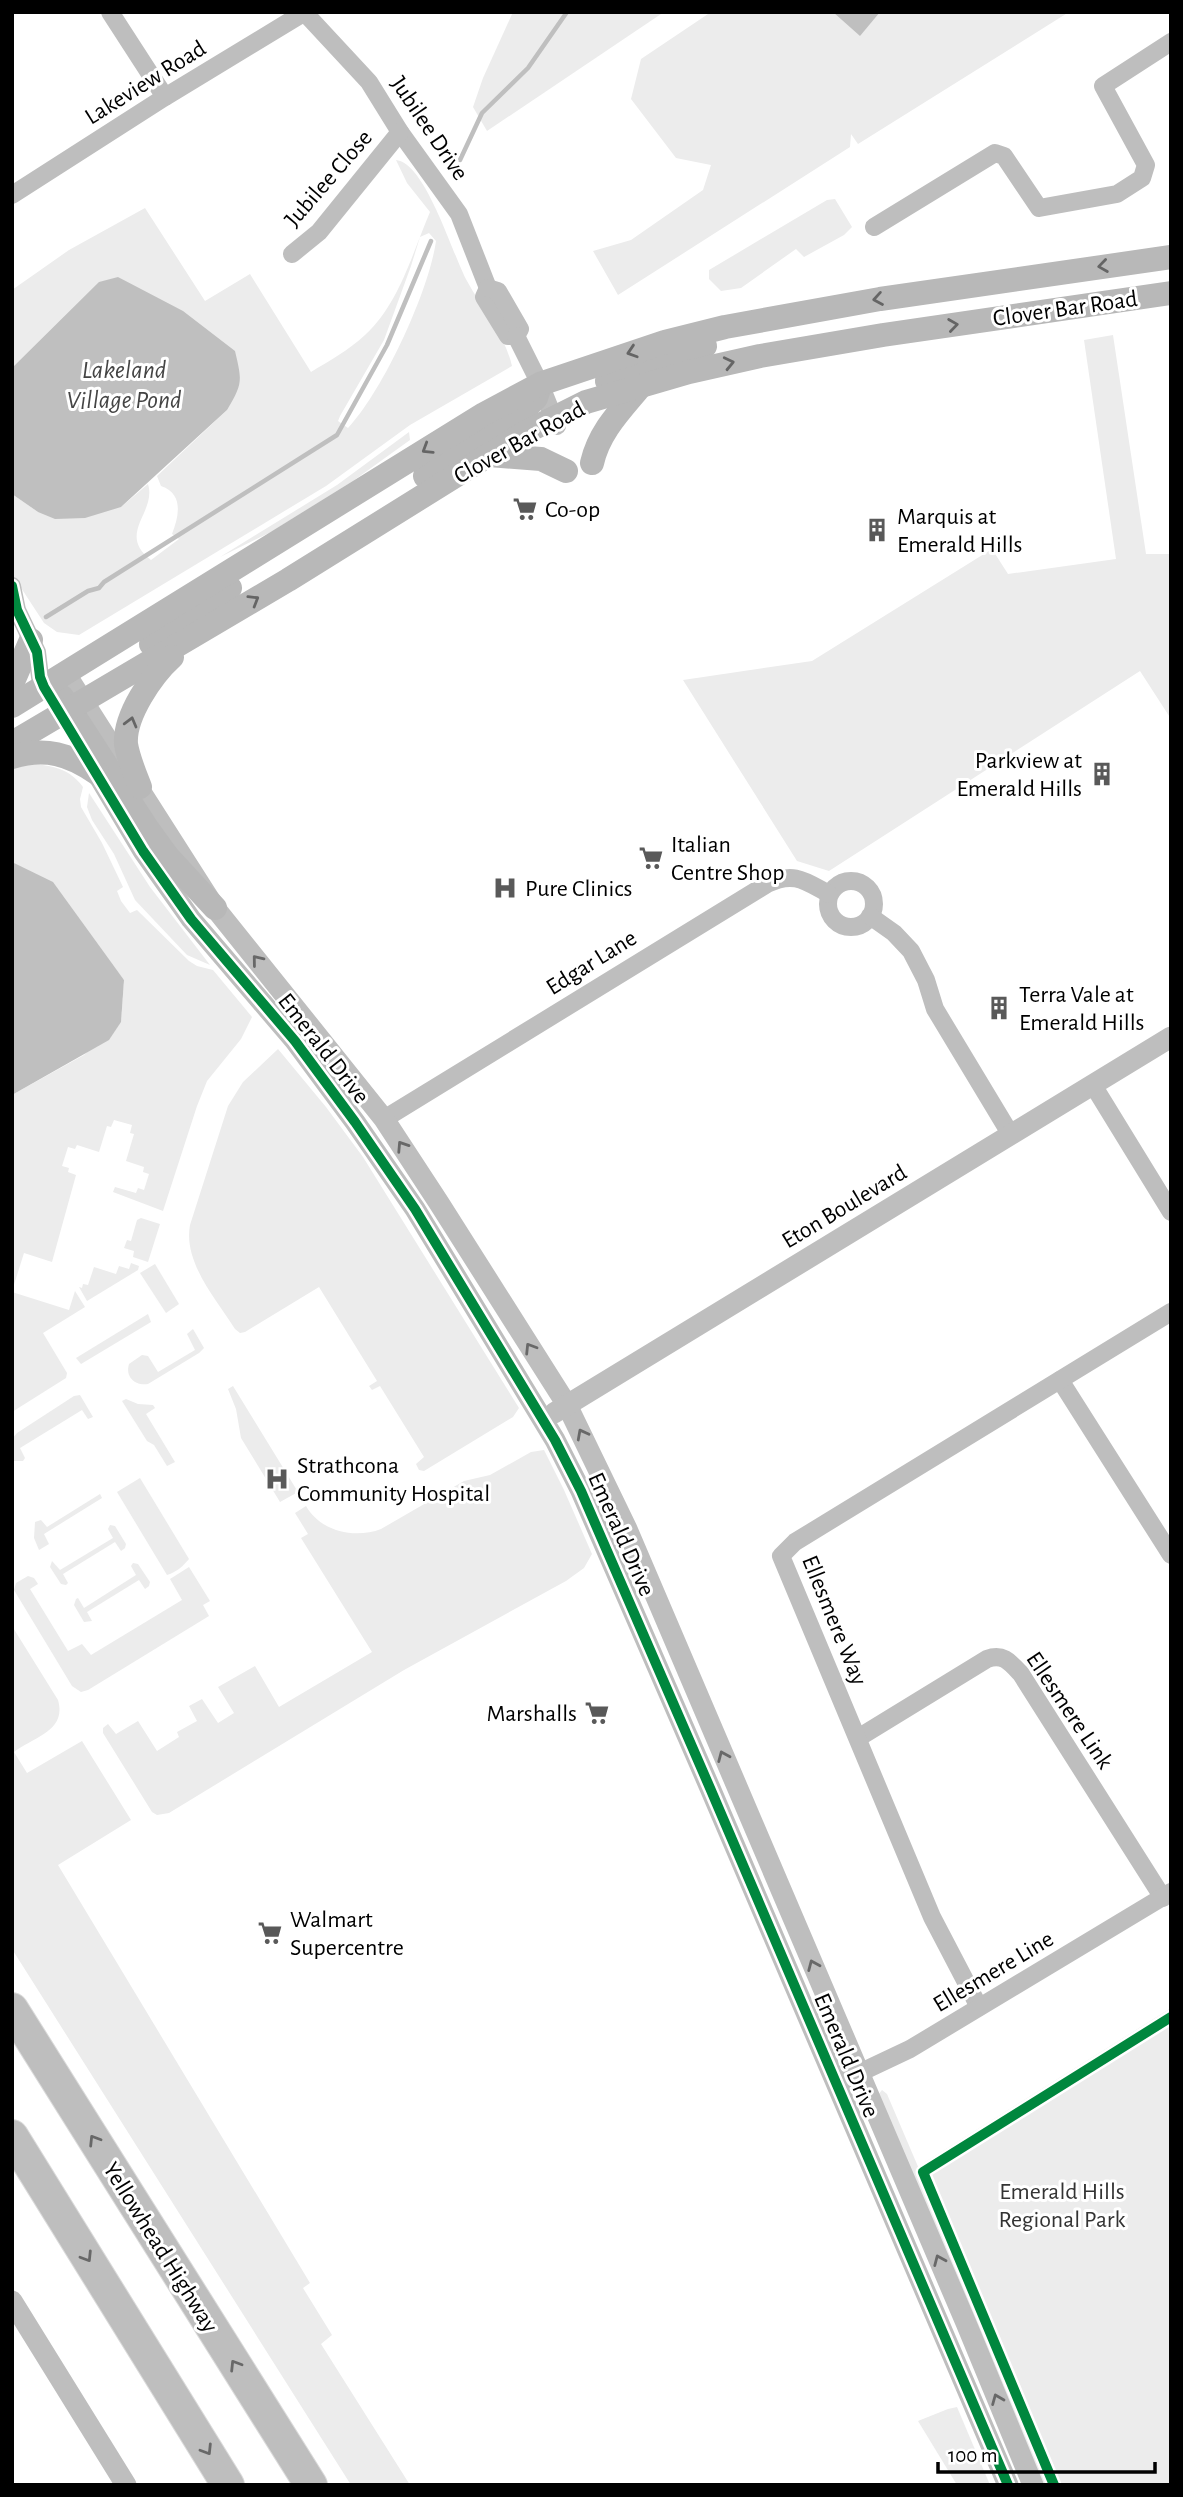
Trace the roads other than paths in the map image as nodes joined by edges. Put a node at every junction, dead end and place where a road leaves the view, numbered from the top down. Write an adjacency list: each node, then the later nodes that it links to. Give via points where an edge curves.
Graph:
1 (110, 12): 4 (street)
2 (305, 12): 4 (street, Lakeview Road); 5 (street, Jubilee Drive, via 369,82)
3 (1171, 41): 7 (street, via 1103,86 1146,165 1142,178 1117,194 1039,208 1004,156 995,153)
4 (165, 97): 6 (street, Lakeview Road)
5 (400, 132): 8 (street, Jubilee Close, via 320,232); 12 (street, Jubilee Drive, via 459,214 488,288 484,297 508,336 516,336)
6 (12, 195)
7 (874, 227)
8 (292, 254)
9 (1171, 257): 11 (main road, Clover Bar Road, one-way to 11)
10 (1171, 293): 13 (main road, Clover Bar Road, one-way to 10, via 760,356)
11 (783, 317): 12 (main road, Clover Bar Road, one-way to 12, via 665,341); 14 (main road, via 581,391 564,401)
12 (540, 384): 14 (street); 18 (main road, via 536,398 522,413 378,507); 24 (main road, Clover Bar Road, one-way to 24, via 301,527)
13 (640, 387): 14 (main road, Clover Bar Road, via 586,402); 16 (main road, via 597,444)
14 (555, 422): 15 (main road, Clover Bar Road)
15 (489, 455): 17 (main road, via 541,459); 18 (main road, Clover Bar Road)
16 (593, 463)
17 (566, 471)
18 (288, 580): 21 (main road, Clover Bar Road, one-way to 18)
19 (12, 586): 20 (street)
20 (15, 609): 22 (street)
21 (195, 635): 24 (main road, Clover Bar Road); 30 (main road, one-way to 21, via 126,744 134,708 160,668)
22 (34, 646): 23 (main road); 24 (street); 24 (street, via 40,677)
23 (12, 684)
24 (64, 696): 25 (main road, Clover Bar Road); 26 (main road); 27 (main road, Clover Bar Road); 29 (street, Emerald Drive); 30 (street, Emerald Drive); 32 (main road, via 146,828)
25 (12, 706)
26 (12, 724)
27 (12, 743)
28 (12, 757): 29 (main road, via 52,752 77,760)
29 (98, 774): 42 (street, Emerald Drive, via 143,851 191,919 295,1041 363,1133 415,1209)
30 (140, 788): 32 (street, Emerald Drive)
31 (830, 894): 33 (street, via 831,916 844,926 859,926); 33 (street, via 847,881 862,883 874,901); 36 (street, Edgar Lane, via 795,877 767,884)
32 (215, 908): 36 (street, Emerald Drive, one-way to 32)
33 (870, 916): 37 (street, via 911,951 935,1009)
34 (1171, 1037): 35 (street, Eton Boulevard)
35 (1093, 1085): 37 (street, Eton Boulevard); 38 (street)
36 (384, 1119): 41 (street, Emerald Drive, one-way to 36)
37 (1011, 1135): 41 (street, Eton Boulevard)
38 (1171, 1212)
39 (1171, 1312): 40 (street, Ellesmere Way)
40 (1060, 1380): 43 (street); 44 (street, Ellesmere Way, via 795,1542 781,1556)
41 (567, 1405): 42 (street, Eton Boulevard); 48 (street, Emerald Drive, one-way to 41, via 617,1506)
42 (543, 1419): 49 (street, Emerald Drive, via 590,1512)
43 (1171, 1555)
44 (858, 1738): 45 (street, Ellesmere Link, via 987,1659 1007,1659); 46 (street, Ellesmere Way, via 932,1917)
45 (1167, 1895): 46 (street, Ellesmere Line)
46 (979, 2007): 48 (street, Ellesmere Line, via 910,2049)
47 (12, 2009): 56 (highway, Yellowhead Highway, one-way to 47)
48 (859, 2073): 49 (street, Ellesmere Line); 58 (street, Emerald Drive, one-way to 48)
49 (836, 2084): 57 (street, Emerald Drive)
50 (12, 2136): 52 (highway)
51 (12, 2152): 52 (highway)
52 (65, 2221): 55 (highway, one-way to 55)
53 (12, 2301): 54 (street)
54 (126, 2485)
55 (229, 2485)
56 (311, 2485)
57 (1008, 2485)
58 (1032, 2485)

